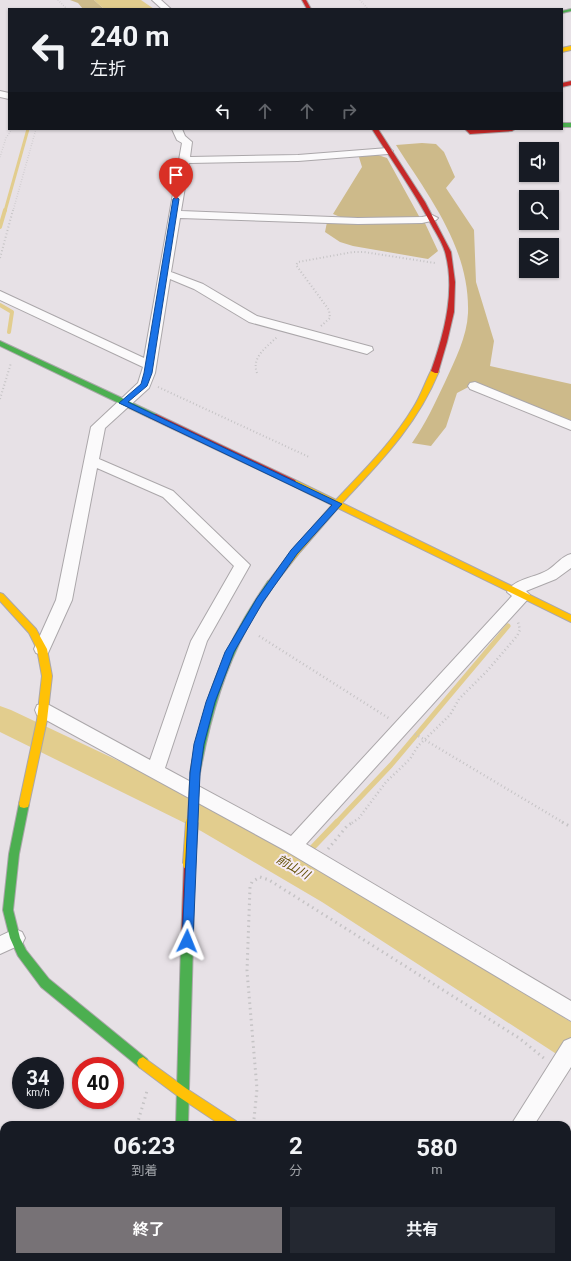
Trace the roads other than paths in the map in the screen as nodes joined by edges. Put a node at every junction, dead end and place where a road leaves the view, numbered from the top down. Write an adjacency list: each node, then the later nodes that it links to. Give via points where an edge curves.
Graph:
1 (156, 0): 2 (street)
2 (166, 8)
3 (177, 130): 8 (street, via 181,138)
4 (189, 130): 8 (street)
5 (376, 130): 9 (street)
6 (469, 130): 7 (street)
7 (498, 130)
8 (187, 142): 10 (street)
9 (388, 151): 10 (street, via 298,158); 12 (street)
10 (184, 160): 11 (street)
11 (174, 214): 12 (street, via 358,221); 13 (street)
12 (432, 218): 22 (street, via 448,252 452,286 451,315 434,376 417,410)
13 (165, 274): 16 (street, via 188,281 253,319); 17 (street)
14 (0, 295): 17 (street)
15 (0, 343): 19 (street)
16 (367, 350)
17 (149, 365): 19 (street, via 144,385)
18 (475, 386): 20 (street)
19 (123, 403): 21 (street, via 98,426); 22 (street)
20 (571, 426)
21 (92, 461): 27 (street, via 64,600); 29 (street, via 168,494 242,565 199,641)
22 (338, 504): 25 (street); 34 (street, bridge, via 294,552 260,600 229,652 199,744 189,864)
23 (571, 559): 25 (street, via 562,568 521,587)
24 (0, 596): 27 (street, via 33,631)
25 (516, 598): 26 (street); 30 (street)
26 (571, 619)
27 (42, 649): 28 (street, via 47,676)
28 (42, 715): 29 (street); 31 (street, via 14,854 8,910)
29 (155, 770): 30 (street)
30 (293, 846): 32 (street)
31 (8, 942): 34 (street, via 22,953 45,983)
32 (571, 1012)
33 (564, 1059): 37 (street)
34 (183, 1094): 35 (street); 36 (street)
35 (182, 1121)
36 (226, 1121)
37 (525, 1121)

